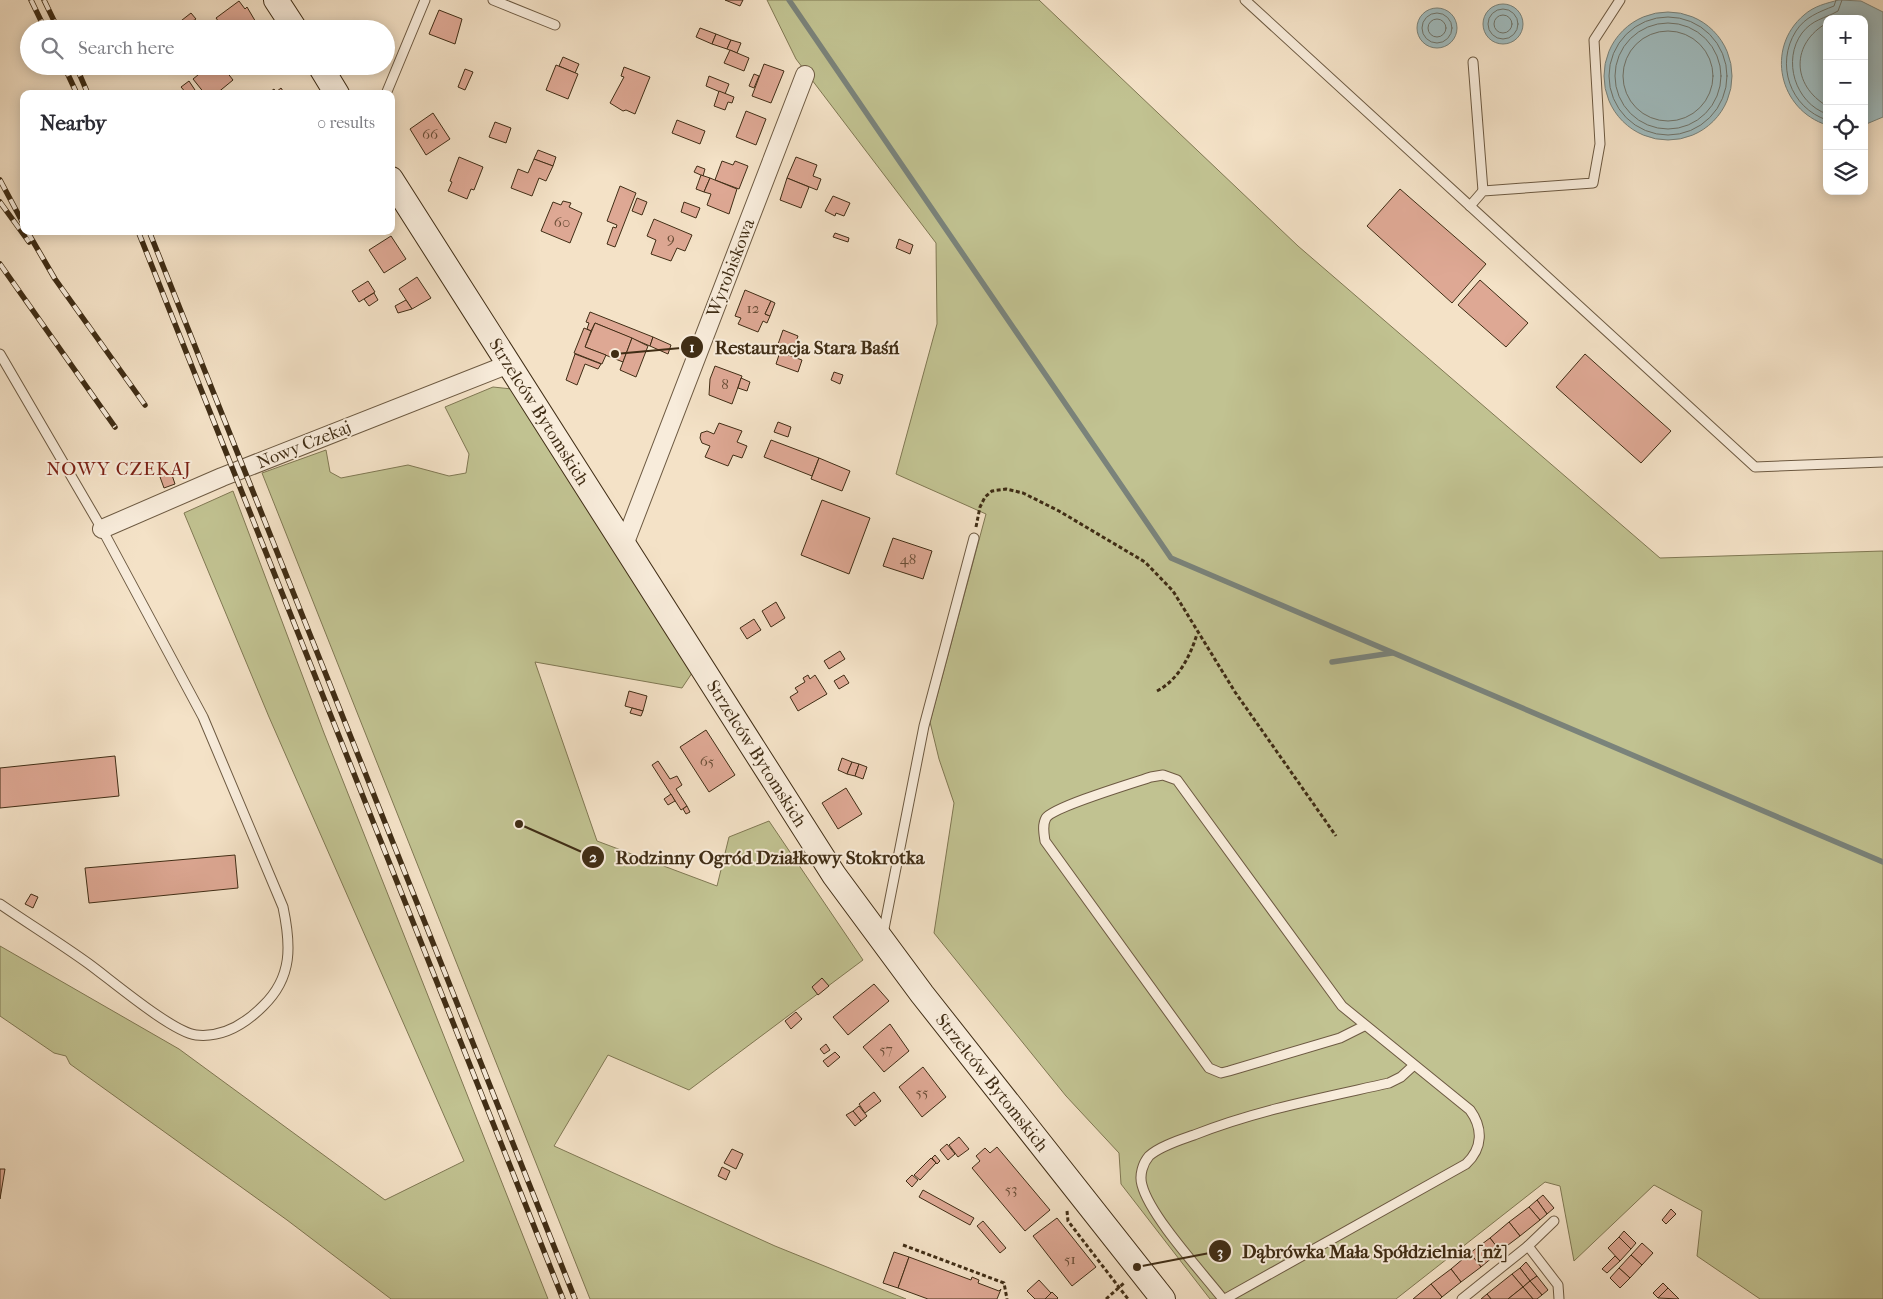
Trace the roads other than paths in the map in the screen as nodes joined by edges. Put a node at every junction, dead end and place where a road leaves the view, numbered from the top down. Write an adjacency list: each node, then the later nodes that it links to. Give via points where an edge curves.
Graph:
1 (276, 0): 6 (street)
2 (425, 0): 9 (lane)
3 (493, 0): 7 (lane)
4 (1244, 0): 17 (lane)
5 (1620, 0): 16 (lane, via 1594,40 1600,144 1592,182)
6 (289, 20)
7 (555, 25)
8 (1473, 62): 16 (lane)
9 (395, 72)
10 (325, 75): 13 (street)
11 (394, 75): 14 (lane)
12 (806, 75): 23 (street, Wyrobiskowa)
13 (335, 90)
14 (388, 90)
15 (395, 185): 19 (street, Strzelców Bytomskich)
16 (1483, 191): 17 (lane)
17 (1470, 206): 20 (lane, via 1755,467)
18 (0, 354): 21 (lane)
19 (508, 364): 21 (street, Nowy Czekaj, via 230,474); 23 (street, Strzelców Bytomskich)
20 (1883, 462)
21 (102, 529): 24 (lane, via 203,718 284,907 288,931 287,970 274,995 256,1012 226,1033 196,1034 177,1028)
22 (974, 538): 25 (lane, via 924,726)
23 (624, 545): 25 (street, Strzelców Bytomskich, via 834,875)
24 (0, 904)
25 (881, 941): 30 (street, Strzelców Bytomskich)
26 (1364, 1026): 26 (lane, via 1342,1006 1177,780 1162,775 1150,777 1061,808 1047,816 1044,822 1045,841 1209,1068 1229,1071 1340,1038); 27 (lane)
27 (1413, 1066): 31 (lane, via 1470,1110 1477,1120 1480,1136 1472,1158); 31 (lane, via 1388,1083 1225,1122 1160,1149 1146,1160 1141,1184 1151,1206)
28 (1554, 1221): 29 (lane)
29 (1528, 1246): 32 (lane); 33 (lane, via 1558,1285)
30 (1164, 1299)
31 (1224, 1299)
32 (1462, 1299)
33 (1559, 1299)

